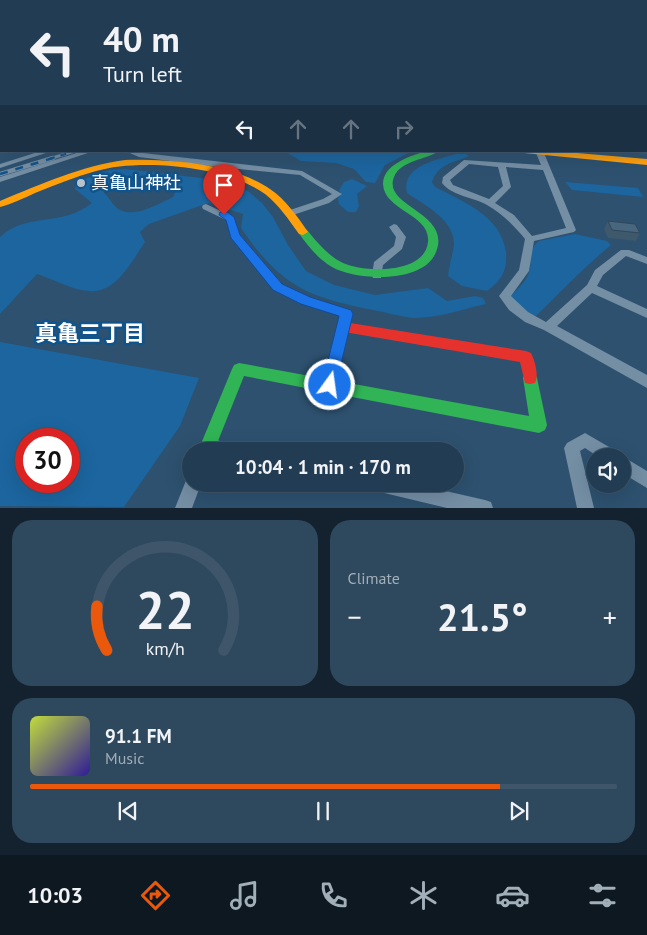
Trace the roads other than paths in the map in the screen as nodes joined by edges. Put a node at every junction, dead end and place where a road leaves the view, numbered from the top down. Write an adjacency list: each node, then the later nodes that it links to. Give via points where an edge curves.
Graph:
1 (46, 152): 10 (street)
2 (88, 152): 12 (street)
3 (133, 152): 7 (street)
4 (174, 152): 7 (street)
5 (433, 152): 20 (street, via 395,169 387,187 397,202 428,224 433,238 432,250 413,267)
6 (538, 152): 8 (street); 11 (street)
7 (162, 158): 16 (street, via 302,173 338,194)
8 (647, 162)
9 (501, 164): 11 (street); 14 (street, via 507,187); 14 (street, via 467,162 446,179 450,187)
10 (0, 166)
11 (546, 168): 18 (street, via 571,230)
12 (0, 180)
13 (0, 204): 16 (street, via 109,165 142,163 243,178 270,192)
14 (490, 204): 18 (street, via 511,217)
15 (206, 207): 23 (street, via 230,219 234,236 278,287 306,301 347,314)
16 (290, 213): 20 (street, via 332,264)
17 (394, 227): 20 (street, via 401,236 399,246 378,264)
18 (530, 239): 24 (street, via 524,270 505,296 512,308)
19 (647, 261): 21 (street, via 625,252 599,273)
20 (377, 275)
21 (591, 288): 22 (street); 24 (street)
22 (647, 314)
23 (344, 327): 26 (street); 26 (street, via 526,357 539,425)
24 (548, 327): 25 (street)
25 (647, 382)
26 (330, 385): 27 (street, via 239,369)
27 (209, 442)
28 (598, 448): 35 (street, via 585,440 572,448)
29 (631, 470): 30 (street)
30 (647, 480)
31 (190, 492): 33 (street)
32 (415, 492): 34 (street)
33 (183, 508)
34 (485, 508)
35 (586, 508)

